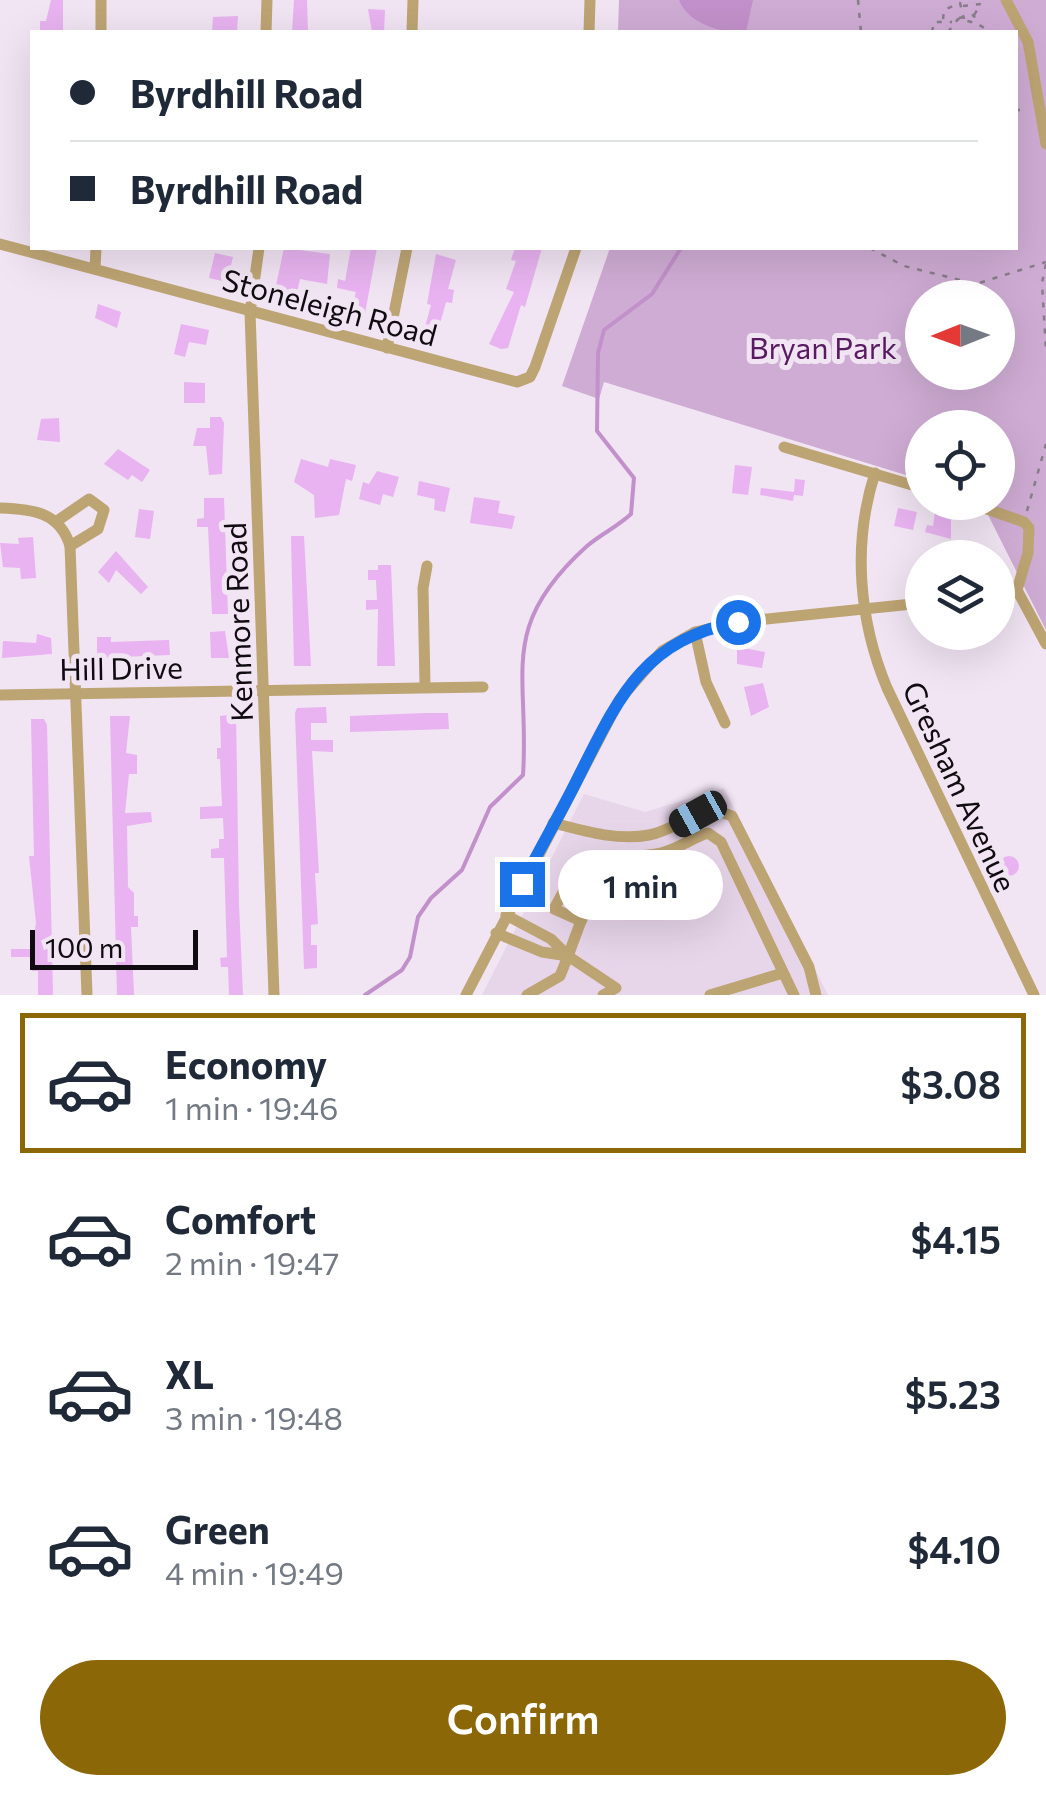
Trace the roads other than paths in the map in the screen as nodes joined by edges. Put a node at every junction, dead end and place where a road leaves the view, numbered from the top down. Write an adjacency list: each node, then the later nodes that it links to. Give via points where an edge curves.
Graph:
1 (101, 0): 6 (street)
2 (267, 0): 7 (street)
3 (413, 0): 8 (street)
4 (590, 0): 9 (street)
5 (1006, 0): 10 (street, via 1028,42)
6 (100, 30)
7 (266, 30)
8 (412, 30)
9 (589, 30)
10 (1046, 144)
11 (0, 244): 16 (street, Stoneleigh Road)
12 (96, 250): 16 (street)
13 (260, 250): 17 (street, Kenmore Road)
14 (407, 250): 18 (street)
15 (575, 250): 18 (street, Stoneleigh Road, via 530,377 516,382)
16 (95, 270): 17 (street, Stoneleigh Road)
17 (250, 312): 18 (street, Stoneleigh Road); 34 (street, Kenmore Road)
18 (387, 348)
19 (784, 446): 20 (street)
20 (875, 473): 21 (street); 29 (street, Gresham Avenue, via 866,513)
21 (905, 483)
22 (0, 508): 24 (street, via 33,510)
23 (1015, 519): 27 (street, via 1031,535)
24 (57, 521): 25 (street); 25 (street, via 89,499 104,510 98,528)
25 (70, 546): 35 (street)
26 (427, 566): 32 (street)
27 (1016, 590): 31 (street)
28 (905, 605): 29 (street)
29 (863, 609): 30 (street); 54 (street, Gresham Avenue, via 887,688)
30 (694, 632): 37 (street); 38 (street, via 631,682)
31 (1046, 644)
32 (425, 686): 33 (street, Hill Drive); 34 (street, Hill Drive)
33 (483, 686)
34 (264, 689): 35 (street, Hill Drive); 47 (street, Kenmore Road)
35 (76, 692): 36 (street, Hill Drive); 46 (street)
36 (0, 694)
37 (724, 724)
38 (554, 823): 40 (street); 53 (street, via 635,837 710,810 732,816 809,967)
39 (611, 859): 41 (street); 41 (street, via 590,858 571,872 554,909); 44 (street, via 668,851 702,834 718,838)
40 (506, 915): 42 (street); 43 (street)
41 (581, 921): 43 (street)
42 (496, 933): 43 (street); 48 (street)
43 (568, 956): 45 (street); 49 (street, via 560,976)
44 (782, 973): 51 (street); 52 (street)
45 (620, 992): 50 (street)
46 (86, 995)
47 (274, 995)
48 (466, 995)
49 (527, 995)
50 (602, 995)
51 (710, 995)
52 (794, 995)
53 (816, 995)
54 (1034, 995)

